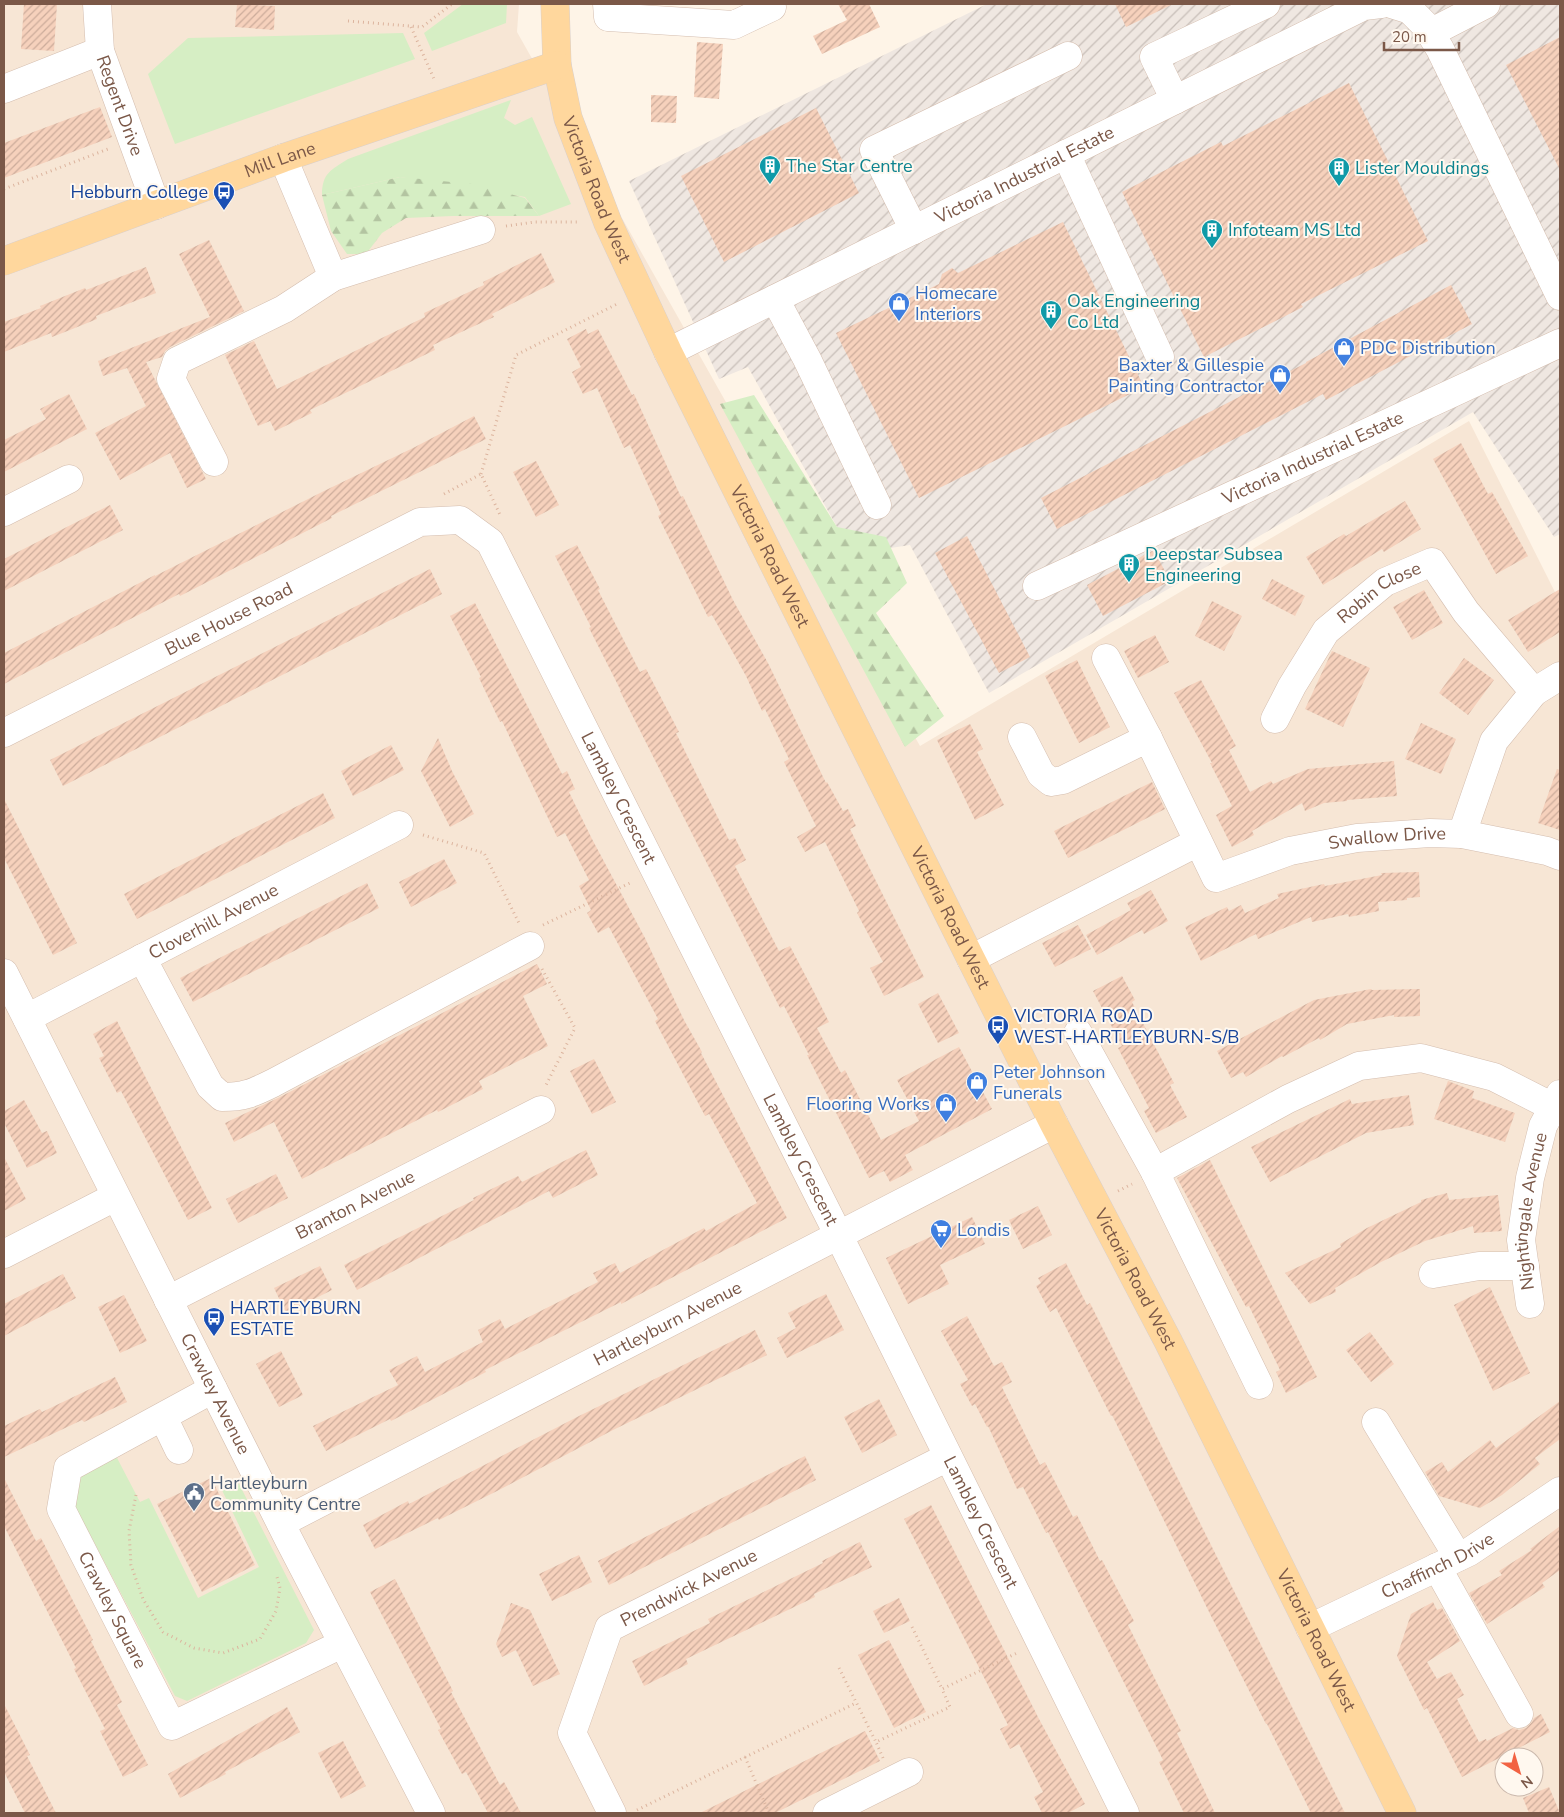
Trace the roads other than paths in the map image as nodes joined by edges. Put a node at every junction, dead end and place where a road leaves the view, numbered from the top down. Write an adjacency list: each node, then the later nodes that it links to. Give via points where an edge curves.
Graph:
1 (97, 4): 10 (street, Regent Drive)
2 (555, 4): 12 (main road, Victoria Road West)
3 (607, 4): 8 (street, via 608,18 734,25)
4 (1266, 4): 14 (street, via 1154,57)
5 (1381, 4): 14 (street, Victoria Industrial Estate, via 1364,6)
6 (1391, 4): 9 (street, via 1410,10)
7 (1486, 4): 9 (street)
8 (772, 7)
9 (1430, 33): 22 (street)
10 (100, 52): 13 (street); 17 (street, Regent Drive)
11 (1068, 56): 19 (street, via 874,150)
12 (557, 65): 16 (main road, Mill Lane); 25 (main road, Victoria Road West, via 572,132 608,223)
13 (4, 89)
14 (1175, 100): 15 (street, Victoria Industrial Estate)
15 (1066, 154): 19 (street, Victoria Industrial Estate); 26 (street)
16 (283, 158): 17 (main road, Mill Lane); 21 (street)
17 (156, 205): 20 (main road, Mill Lane)
18 (481, 230): 21 (street)
19 (914, 230): 23 (street, Victoria Industrial Estate)
20 (4, 261)
21 (333, 277): 27 (street, via 284,309 177,361 171,379)
22 (1560, 296)
23 (775, 299): 25 (street, Victoria Industrial Estate); 29 (street)
24 (1560, 343): 32 (street, Victoria Industrial Estate)
25 (668, 352): 46 (main road, Victoria Road West)
26 (1160, 357)
27 (214, 462)
28 (70, 479): 30 (street)
29 (877, 505)
30 (4, 512)
31 (460, 520): 37 (street, Blue House Road, via 420,522); 55 (street, Lambley Crescent, via 490,542)
32 (1037, 586)
33 (1106, 658): 39 (street)
34 (1560, 676): 35 (street)
35 (1534, 692): 36 (street, Robin Close, via 1466,612 1432,562 1385,582 1326,631); 41 (street, via 1494,741)
36 (1275, 719)
37 (4, 733)
38 (1022, 737): 39 (street, via 1041,774 1051,782 1063,780)
39 (1148, 738): 42 (street)
40 (400, 825): 45 (street, Cloverhill Avenue)
41 (1462, 834): 42 (street, Swallow Drive, via 1356,838 1290,851 1216,878); 43 (street, Swallow Drive)
42 (1198, 842): 46 (street)
43 (1560, 856)
44 (530, 932): 45 (street, via 257,1091 236,1097 222,1097 210,1086)
45 (142, 958): 48 (street, Cloverhill Avenue)
46 (971, 959): 52 (main road, Victoria Road West)
47 (4, 974): 48 (street, Crawley Avenue)
48 (27, 1018): 54 (street, Crawley Avenue)
49 (1078, 1032): 53 (street)
50 (1557, 1100): 53 (street, via 1494,1077 1421,1058 1359,1066 1288,1099); 57 (street, Nightingale Avenue, via 1543,1126 1530,1178 1521,1240)
51 (541, 1110): 59 (street, Branton Avenue)
52 (1054, 1124): 55 (street, Hartleyburn Avenue); 70 (main road, Victoria Road West, via 1172,1350)
53 (1155, 1172): 61 (street)
54 (115, 1197): 56 (street); 59 (street, Crawley Avenue)
55 (839, 1236): 66 (street, Lambley Crescent); 68 (street, Hartleyburn Avenue)
56 (4, 1254)
57 (1525, 1266): 58 (street, via 1479,1266); 60 (street, Nightingale Avenue)
58 (1433, 1274)
59 (168, 1300): 62 (street, Crawley Avenue)
60 (1530, 1304)
61 (1259, 1385)
62 (213, 1389): 63 (street, Crawley Square); 68 (street, Crawley Avenue)
63 (163, 1417): 65 (street); 71 (street, Crawley Square, via 68,1468 61,1509 172,1726)
64 (1376, 1422): 69 (street)
65 (179, 1450)
66 (948, 1457): 75 (street, Prendwick Avenue, via 609,1628 572,1733); 77 (street, Lambley Crescent)
67 (1560, 1491): 69 (street, Chaffinch Drive, via 1509,1527)
68 (281, 1523): 71 (street, Crawley Avenue)
69 (1447, 1562): 70 (street, Chaffinch Drive); 72 (street)
70 (1310, 1628): 78 (main road, Victoria Road West)
71 (342, 1644): 74 (street, Crawley Avenue)
72 (1520, 1714)
73 (901, 1776): 76 (street)
74 (431, 1813)
75 (612, 1813)
76 (827, 1813)
77 (1125, 1813)
78 (1402, 1813)

